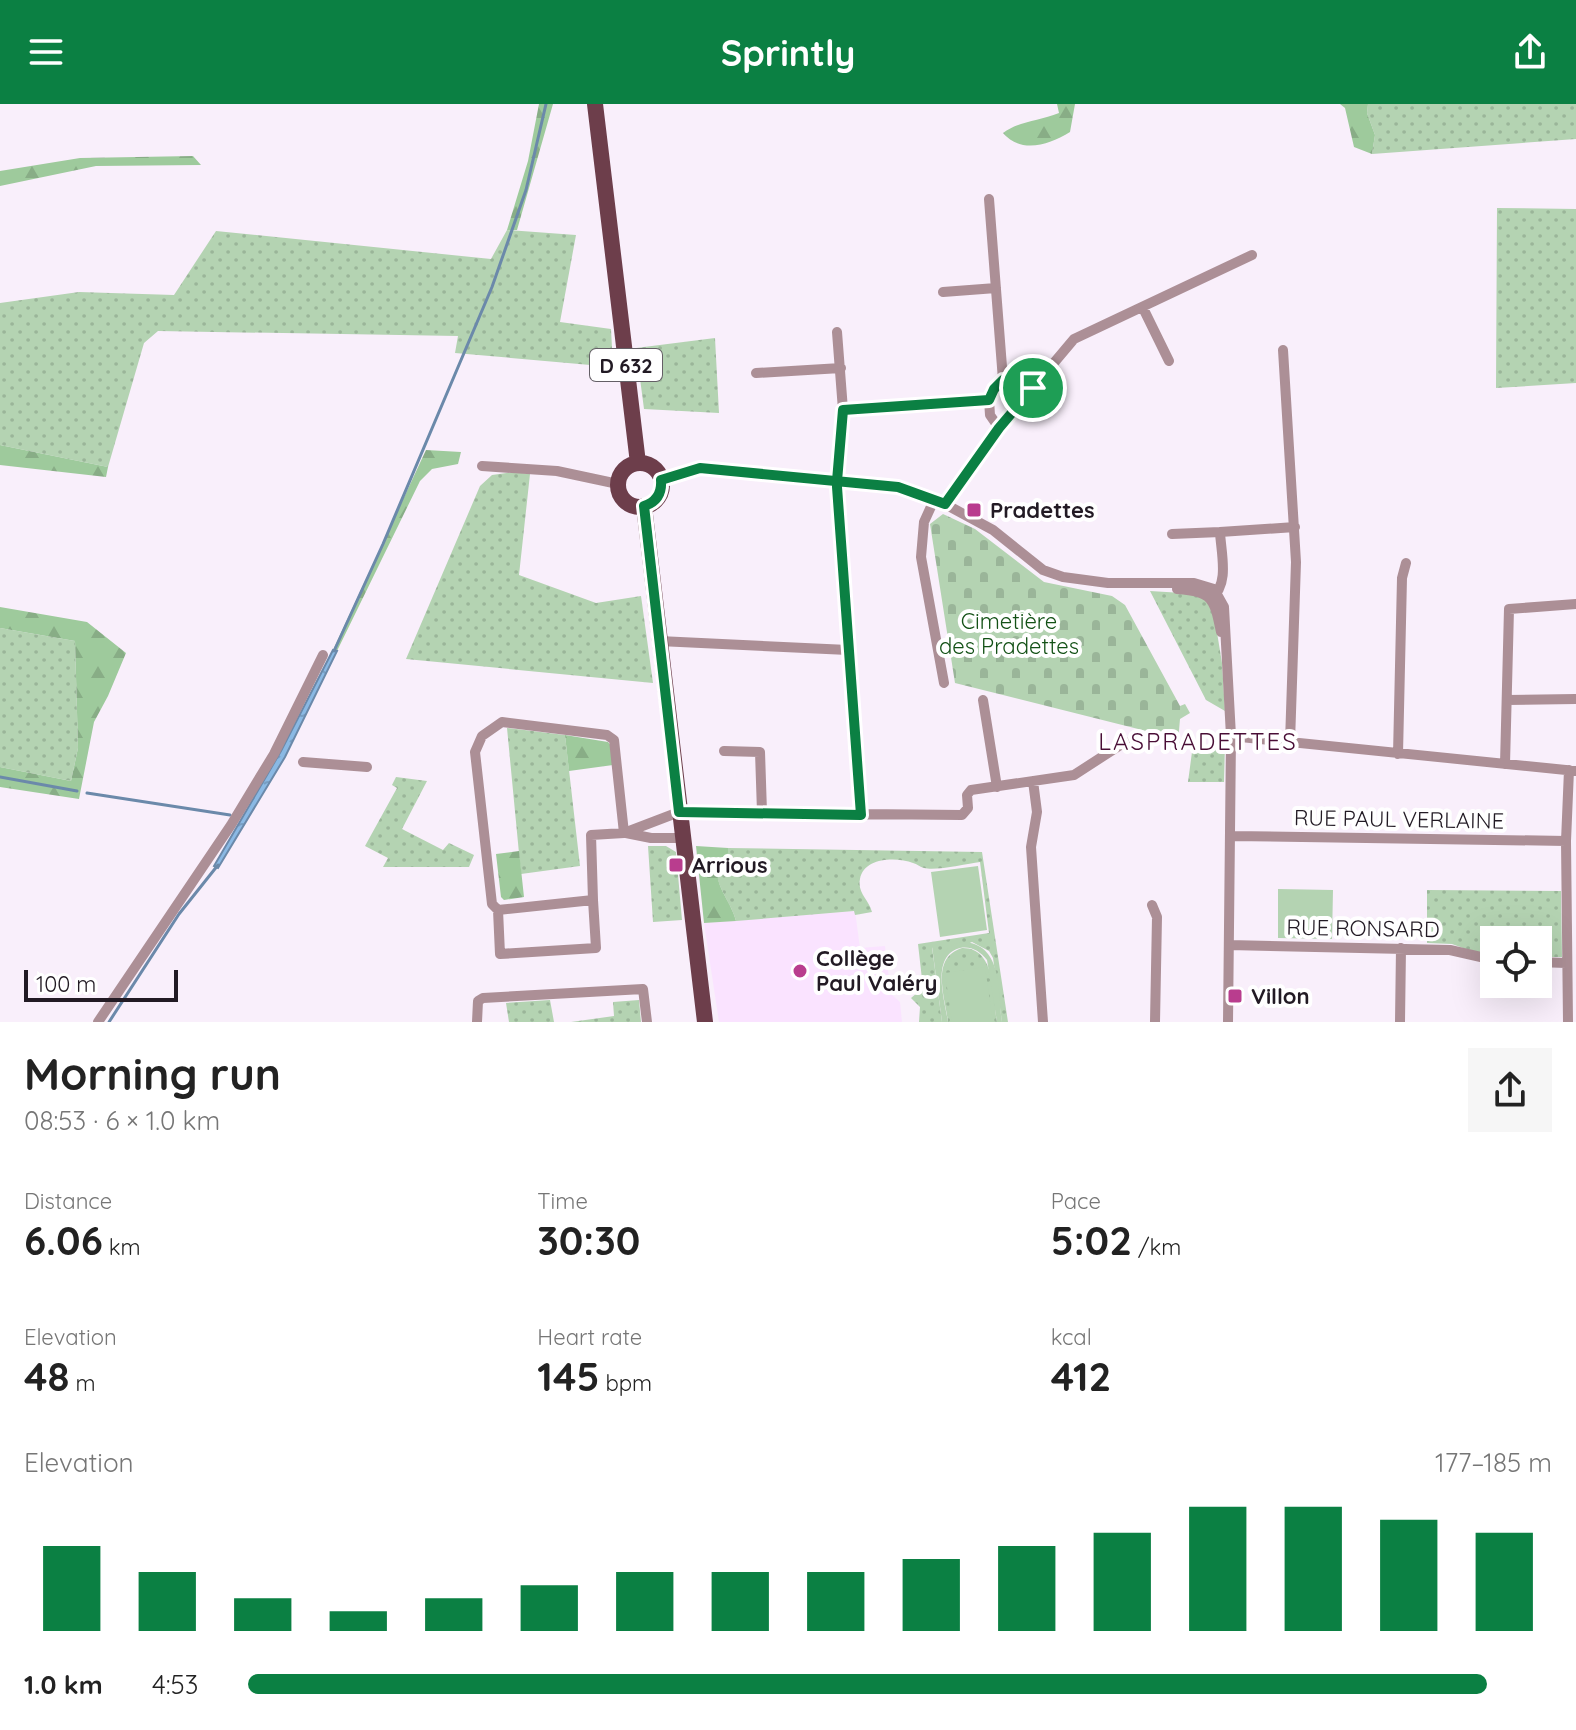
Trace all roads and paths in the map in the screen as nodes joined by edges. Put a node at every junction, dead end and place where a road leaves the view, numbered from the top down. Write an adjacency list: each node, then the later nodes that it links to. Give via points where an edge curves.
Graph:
1 (595, 104): 17 (main road, D 632)
2 (989, 199): 4 (street)
3 (1252, 255): 6 (street)
4 (996, 288): 5 (street); 12 (street)
5 (943, 292)
6 (1143, 308): 9 (street); 13 (street, via 1074,339)
7 (837, 332): 10 (street)
8 (1283, 350): 24 (street)
9 (1169, 361)
10 (841, 368): 11 (street); 15 (street)
11 (756, 373)
12 (1003, 380): 13 (street); 14 (street)
13 (1033, 388): 16 (street)
14 (989, 400): 15 (street); 16 (street, via 990,415)
15 (843, 410): 20 (street)
16 (999, 428): 22 (street)
17 (638, 463): 19 (main road, via 655,469); 21 (main road, via 627,467)
18 (482, 466): 21 (street, via 557,471)
19 (661, 480): 20 (street, via 700,468); 23 (main road, via 659,495)
20 (837, 481): 22 (street, via 898,487); 31 (street)
21 (618, 484): 23 (main road, via 626,501)
22 (939, 502): 28 (street, via 993,530 1043,570 1063,577); 33 (street, via 924,522 921,557)
23 (644, 506): 30 (main road)
24 (1295, 527): 25 (street); 39 (street)
25 (1220, 532): 26 (street); 28 (street, via 1223,583)
26 (1172, 534)
27 (1406, 563): 41 (street)
28 (1215, 596): 37 (street, via 1227,663)
29 (1576, 604): 36 (street, via 1509,609)
30 (659, 641): 31 (street); 48 (main road)
31 (848, 650): 50 (street)
32 (323, 655): 64 (street, via 274,754 231,825)
33 (944, 683)
34 (1576, 699): 36 (street)
35 (983, 700): 47 (street)
36 (1507, 700): 43 (street)
37 (1231, 736): 39 (street); 52 (street)
38 (1125, 742): 46 (street, via 1074,775)
39 (1290, 742): 41 (street)
40 (724, 751): 49 (street, via 760,752)
41 (1398, 754): 43 (street)
42 (303, 762): 44 (street)
43 (1505, 764): 45 (street)
44 (367, 767)
45 (1573, 771): 54 (street)
46 (1033, 781): 47 (street); 68 (street, via 1037,812 1031,847)
47 (997, 787): 50 (street, via 971,790 962,815)
48 (679, 812): 49 (street); 51 (street); 53 (main road)
49 (762, 812): 50 (street)
50 (861, 815)
51 (624, 833): 53 (street); 56 (street, via 591,835); 58 (street, via 614,740 502,722 482,736 475,752 492,904)
52 (1231, 836): 54 (street, RUE PAUL VERLAINE); 59 (street)
53 (683, 838): 67 (main road)
54 (1566, 841): 55 (street)
55 (1572, 878): 63 (street)
56 (593, 900): 58 (street); 58 (street, via 596,948 500,954)
57 (1152, 905): 69 (street, via 1157,917)
58 (498, 910)
59 (1229, 945): 60 (street, RUE RONSARD); 70 (street)
60 (1401, 948): 61 (street, RUE RONSARD); 71 (street)
61 (1480, 957)
62 (1552, 962): 63 (street)
63 (1566, 963): 72 (street)
64 (98, 1022)
65 (477, 1022): 66 (street, via 478,1001 483,998 643,989)
66 (647, 1022)
67 (705, 1022)
68 (1043, 1022)
69 (1155, 1022)
70 (1228, 1022)
71 (1400, 1022)
72 (1568, 1022)

